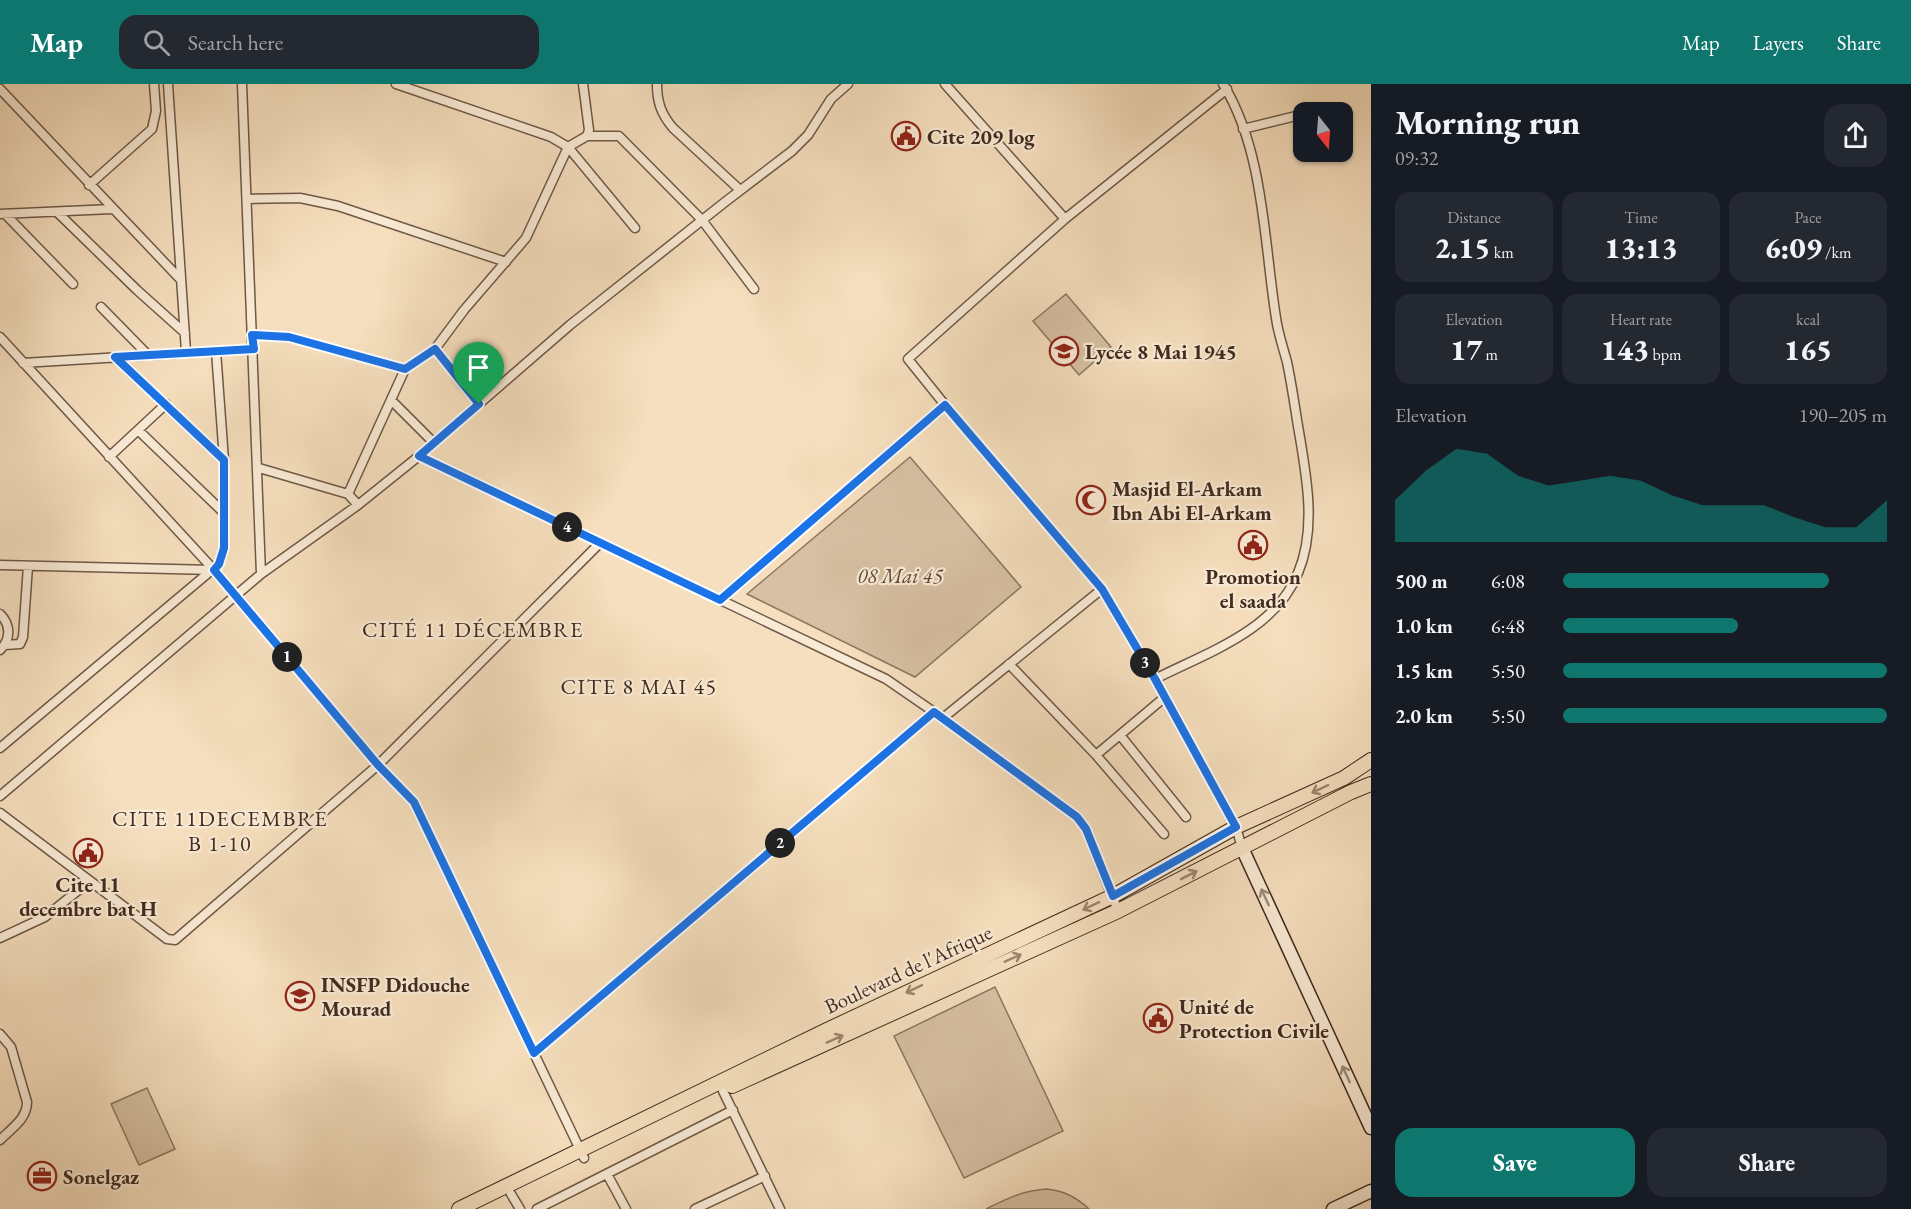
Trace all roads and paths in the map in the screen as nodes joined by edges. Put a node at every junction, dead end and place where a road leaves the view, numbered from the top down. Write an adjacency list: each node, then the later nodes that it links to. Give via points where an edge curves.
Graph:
1 (154, 84): 17 (street, via 156,111 152,129)
2 (168, 84): 27 (street)
3 (242, 84): 19 (street)
4 (396, 84): 16 (street, via 551,137)
5 (582, 84): 15 (street)
6 (657, 84): 18 (street, via 657,101 664,117)
7 (848, 84): 18 (street, via 831,99 808,135 792,151)
8 (945, 84): 23 (street)
9 (1225, 87): 14 (street); 23 (street)
10 (0, 89): 11 (street)
11 (10, 100): 12 (street); 17 (street)
12 (0, 103)
13 (1293, 117): 14 (street)
14 (1243, 129): 66 (street, via 1252,149 1276,320 1303,455 1308,504 1305,550 1294,581 1265,618 1238,637)
15 (587, 136): 16 (street); 24 (street, via 619,136)
16 (568, 147): 25 (street); 26 (street, via 526,238)
17 (89, 185): 20 (street)
18 (740, 190): 24 (street)
19 (247, 199): 26 (street, via 300,198 338,206); 32 (street)
20 (112, 209): 21 (street); 27 (street)
21 (57, 212): 22 (street); 31 (street)
22 (2, 214): 28 (street)
23 (1065, 219): 45 (street, via 908,359)
24 (702, 220): 29 (street); 44 (street, via 570,325)
25 (635, 228)
26 (506, 262): 35 (street)
27 (181, 280): 31 (street)
28 (73, 284)
29 (754, 289)
30 (101, 307): 38 (street)
31 (184, 333): 37 (street)
32 (252, 335): 34 (street); 41 (street, via 289,337)
33 (0, 337): 40 (street)
34 (254, 349): 36 (street); 51 (street)
35 (435, 349): 41 (street); 44 (street)
36 (216, 351): 37 (street); 50 (street)
37 (186, 352): 38 (street)
38 (148, 355): 39 (street)
39 (115, 357): 40 (street); 43 (street)
40 (23, 363): 49 (street)
41 (405, 369): 42 (street)
42 (391, 400): 47 (street); 52 (street)
43 (166, 404): 46 (street); 50 (street)
44 (479, 404): 47 (street)
45 (945, 405): 60 (street); 62 (street)
46 (138, 430): 49 (street); 54 (street)
47 (434, 443): 48 (street)
48 (419, 456): 53 (street); 55 (street)
49 (109, 457): 58 (street)
50 (224, 460): 54 (street)
51 (259, 468): 52 (street); 59 (street)
52 (348, 494): 53 (street)
53 (358, 505): 59 (street)
54 (224, 513): 58 (street, via 224,548)
55 (600, 543): 62 (street); 74 (street)
56 (0, 566): 57 (street)
57 (28, 566): 58 (street); 64 (street, via 23,637 20,644)
58 (214, 570): 61 (street); 71 (street)
59 (261, 574): 61 (street)
60 (1102, 589): 65 (street); 66 (street)
61 (236, 596): 74 (street); 76 (street)
62 (720, 600): 68 (street, via 886,679)
63 (0, 614): 64 (street, via 9,630)
64 (2, 648)
65 (1009, 664): 69 (street); 72 (street)
66 (1155, 679): 67 (street)
67 (1165, 697): 70 (street); 79 (street)
68 (934, 712): 69 (street); 87 (street)
69 (943, 718): 83 (street, via 1077,817 1086,829)
70 (1120, 735): 72 (street); 78 (street)
71 (0, 748)
72 (1096, 755): 80 (street)
73 (1371, 760): 79 (main road, Boulevard de l'Afrique, one-way to 79, via 1344,778)
74 (378, 765): 82 (street, via 175,940 168,939); 87 (street, via 414,802)
75 (1371, 784): 81 (main road, Boulevard de l'Afrique)
76 (0, 796)
77 (0, 813): 82 (street)
78 (1186, 817)
79 (1236, 827): 81 (street); 83 (main road, Boulevard de l'Afrique)
80 (1164, 834)
81 (1242, 848): 84 (main road, Boulevard de l'Afrique, one-way to 81); 90 (street, one-way to 81)
82 (90, 881): 85 (street, via 45,917)
83 (1113, 896): 84 (street); 92 (main road, Boulevard de l'Afrique, one-way to 92, via 827,1030)
84 (1118, 911): 88 (main road, Boulevard de l'Afrique, one-way to 84)
85 (0, 938)
86 (0, 1034): 91 (street, via 11,1047 27,1110)
87 (534, 1053): 92 (street)
88 (723, 1091): 89 (street); 92 (main road, Boulevard de l'Afrique)
89 (734, 1110): 93 (street); 94 (street)
90 (1371, 1128)
91 (0, 1140)
92 (582, 1154): 96 (main road, Boulevard de l'Afrique); 97 (main road, Boulevard de l'Afrique)
93 (608, 1174): 100 (street); 101 (street)
94 (765, 1176): 102 (street); 103 (street)
95 (1371, 1191): 104 (street)
96 (511, 1194): 98 (main road, Boulevard de l'Afrique); 99 (street)
97 (459, 1209)
98 (479, 1209)
99 (519, 1209)
100 (537, 1209)
101 (627, 1209)
102 (695, 1209)
103 (780, 1209)
104 (1333, 1209)

